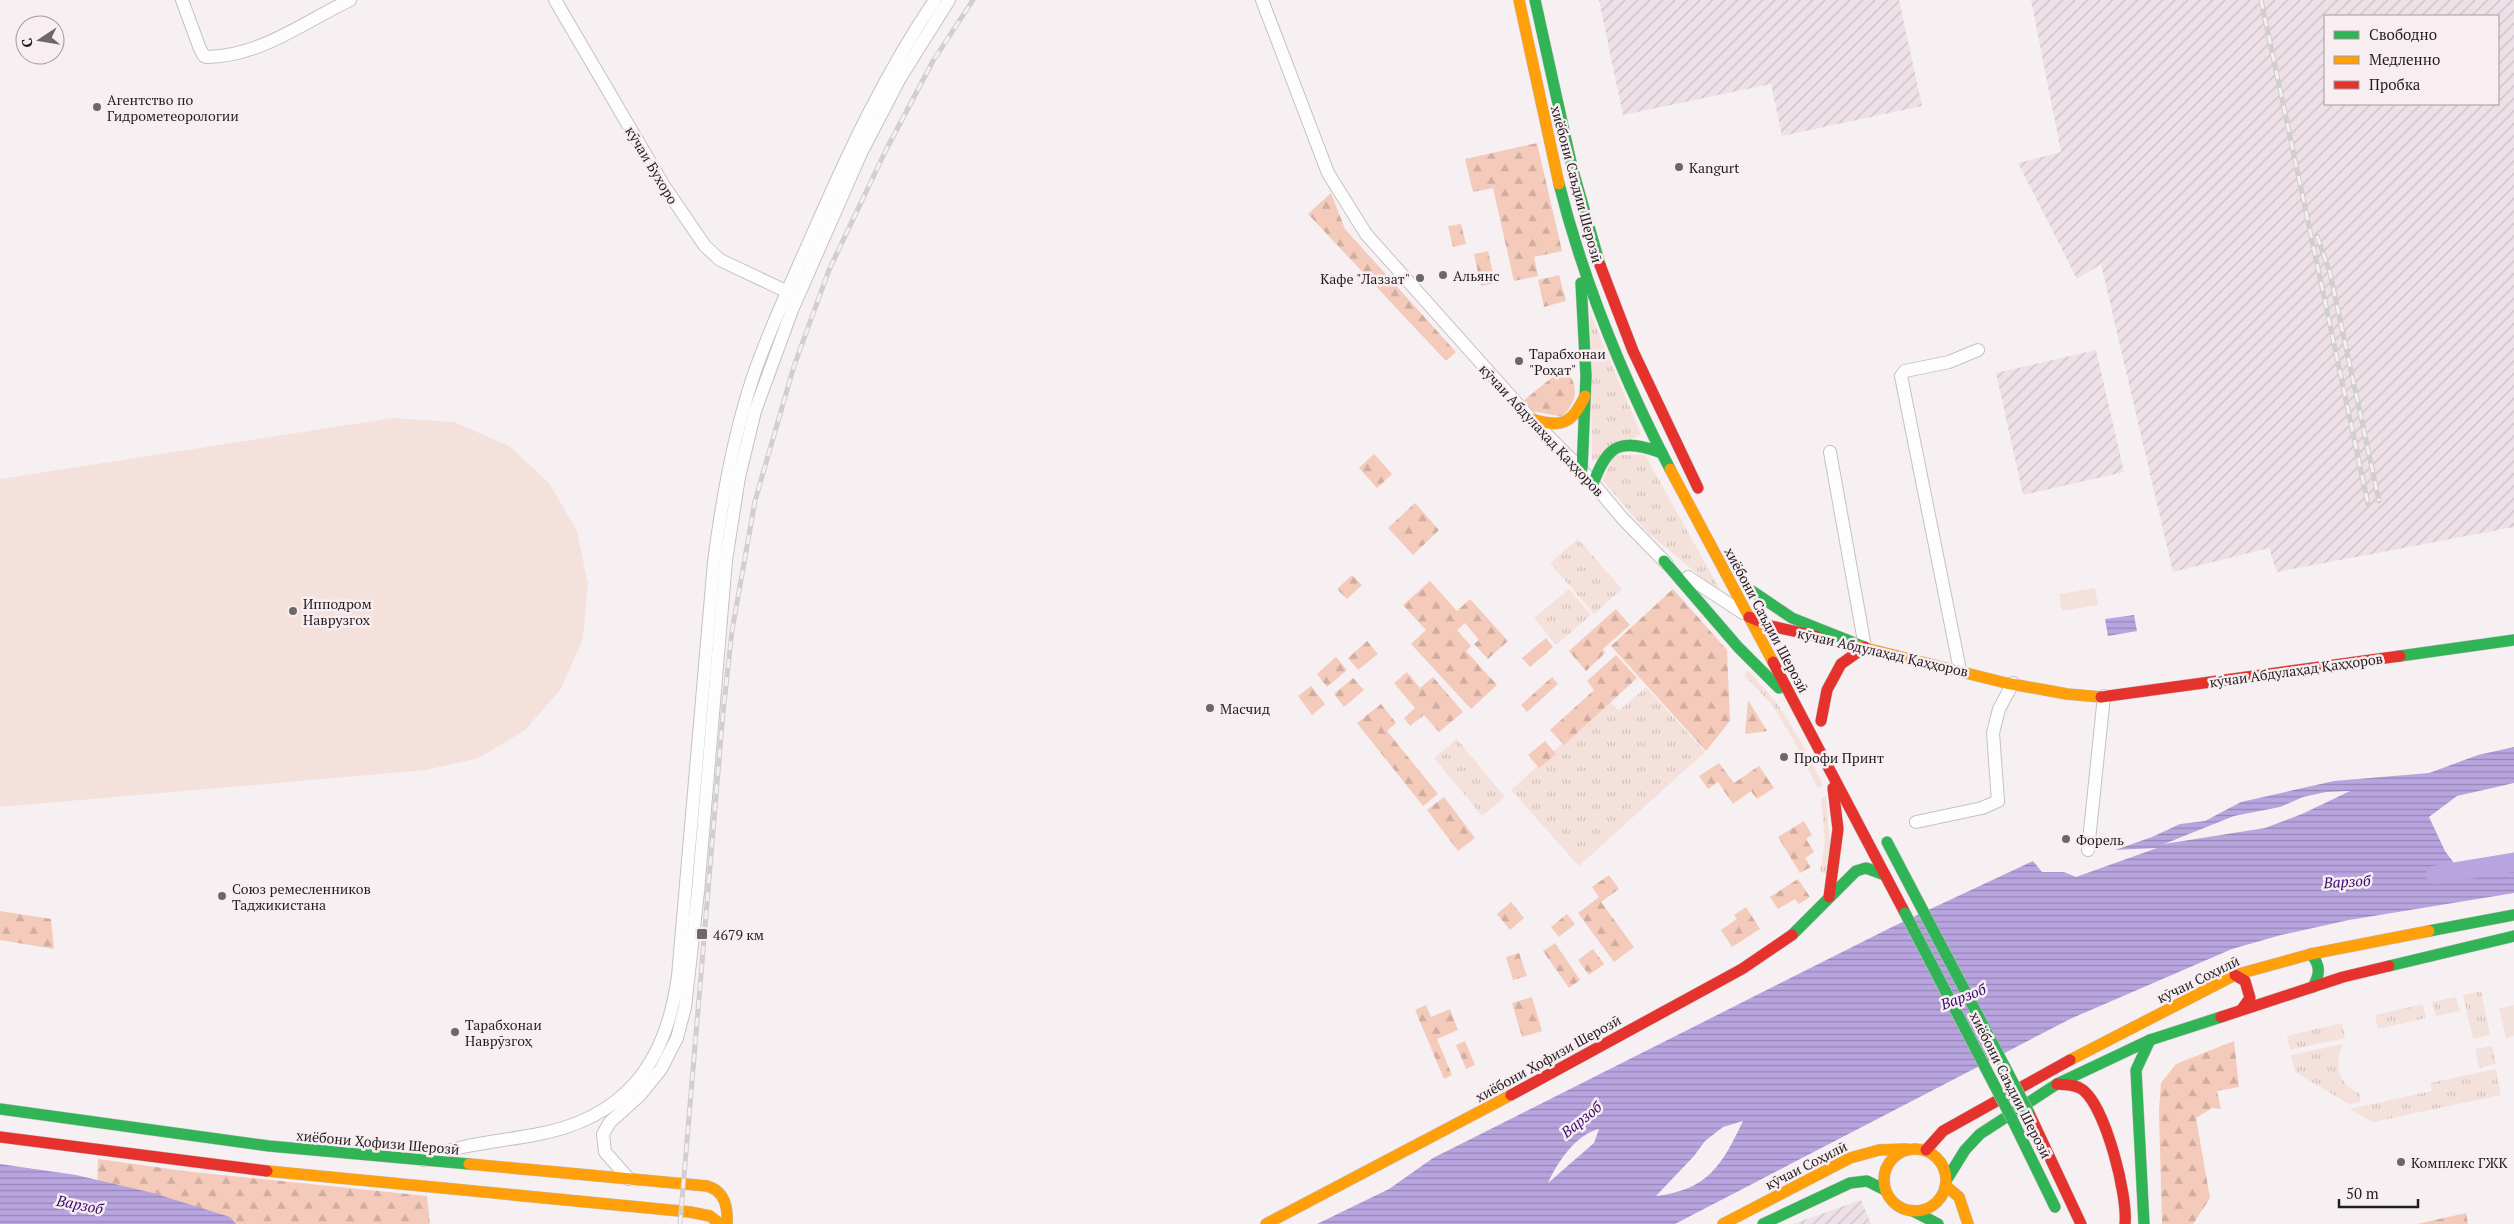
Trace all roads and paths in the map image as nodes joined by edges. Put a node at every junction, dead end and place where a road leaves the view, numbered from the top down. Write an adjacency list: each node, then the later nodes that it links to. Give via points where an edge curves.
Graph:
1 (182, 0): 2 (street, via 200,49 207,57 277,40)
2 (350, 0)
3 (555, 0): 10 (street, кӯчаи Бухоро, via 664,186 705,246 720,260)
4 (936, 0): 10 (street, via 866,118)
5 (949, 0): 30 (street, via 900,78 865,145 800,290 764,381 742,463 731,523)
6 (1262, 0): 13 (street, кӯчаи Абдулаҳад Қаҳҳоров, via 1328,173 1366,234)
7 (1518, 0): 9 (main road, хиёбони Саъдии Шерозӣ, via 1551,155)
8 (1535, 0): 18 (main road, хиёбони Саъдии Шерозӣ, via 1567,149 1600,266 1660,410)
9 (1576, 249): 12 (main road, via 1583,300); 15 (main road, хиёбони Саъдии Шерозӣ, via 1611,340)
10 (788, 292): 30 (street, via 753,378 726,481 714,562)
11 (1978, 350): 25 (street, via 1949,362 1905,371 1901,376)
12 (1585, 396): 13 (main road, via 1576,416 1564,424 1546,424); 16 (main road)
13 (1531, 419): 16 (street, кӯчаи Абдулаҳад Қаҳҳоров)
14 (1830, 452): 24 (street)
15 (1662, 453): 17 (main road, via 1644,446 1620,445 1609,450 1601,460); 20 (main road, хиёбони Саъдии Шерозӣ)
16 (1582, 470): 17 (street, кӯчаи Абдулаҳад Қаҳҳоров)
17 (1593, 484): 19 (street, кӯчаи Абдулаҳад Қаҳҳоров)
18 (1703, 498)
19 (1664, 561): 20 (street, кӯчаи Абдулаҳад Қаҳҳоров); 28 (main road, via 1744,654)
20 (1749, 617): 21 (main road, кӯчаи Абдулаҳад Қаҳҳоров); 28 (main road, хиёбони Саъдии Шерозӣ)
21 (1771, 626): 23 (main road, хиёбони Саъдии Шерозӣ); 24 (main road, кӯчаи Абдулаҳад Қаҳҳоров); 24 (main road, хиёбони Саъдии Шерозӣ, via 1750,587 1792,618)
22 (2514, 640): 27 (main road, кӯчаи Абдулаҳад Қаҳҳоров)
23 (1780, 643)
24 (1865, 647): 25 (main road, кӯчаи Абдулаҳад Қаҳҳоров); 29 (main road, хиёбони Саъдии Шерозӣ, via 1840,664 1826,690 1823,726)
25 (1960, 670): 26 (main road, кӯчаи Абдулаҳад Қаҳҳоров)
26 (2013, 683): 27 (main road, кӯчаи Абдулаҳад Қаҳҳоров, via 2071,695); 33 (street, via 1999,709 1993,733 1998,801 1982,808)
27 (2104, 696): 35 (street)
28 (1792, 700): 32 (main road, хиёбони Саъдии Шерозӣ)
29 (1813, 706)
30 (705, 728): 37 (street)
31 (1840, 761): 32 (main road, via 1833,764)
32 (1830, 771): 36 (main road, хиёбони Саъдии Шерозӣ); 38 (main road, via 1838,837)
33 (1916, 822)
34 (1880, 829): 65 (main road, хиёбони Саъдии Шерозӣ, bridge, via 2028,1111)
35 (2088, 850)
36 (1885, 875): 38 (main road, хиёбони Ҳофизи Шерозӣ, via 1866,868 1856,871); 57 (main road, хиёбони Саъдии Шерозӣ, bridge)
37 (693, 884): 51 (street, via 668,1025 656,1055 633,1086 606,1108 554,1131 449,1149); 52 (street, via 688,987 677,1038 666,1062 650,1084 610,1122 603,1134 606,1152)
38 (1829, 896): 60 (main road, хиёбони Ҳофизи Шерозӣ, via 1816,915 1795,933 1742,968 1488,1108)
39 (2514, 915): 41 (main road, кӯчаи Соҳилӣ)
40 (2514, 936): 43 (main road)
41 (2311, 954): 42 (main road, кӯчаи Соҳилӣ); 43 (main road, via 2319,962 2321,974)
42 (2235, 975): 44 (main road, via 2245,981 2250,998); 50 (main road, кӯчаи Соҳилӣ, via 2047,1072 1943,1131)
43 (2313, 987): 44 (main road)
44 (2242, 1009): 45 (main road)
45 (2150, 1040): 46 (main road); 67 (main road, via 2136,1070)
46 (2057, 1084): 53 (main road, via 1980,1134 1965,1150); 66 (main road, via 2079,1087 2100,1115 2127,1206)
47 (0, 1109): 51 (main road, хиёбони Ҳофизи Шерозӣ, via 254,1144)
48 (0, 1137): 54 (main road)
49 (1906, 1149): 50 (main road); 55 (main road, via 1892,1158 1884,1173); 61 (main road, кӯчаи Соҳилӣ, via 1879,1150 1850,1158)
50 (1926, 1150): 53 (main road, via 1941,1161)
51 (418, 1160): 52 (main road, хиёбони Ҳофизи Шерозӣ); 54 (main road)
52 (629, 1179): 59 (main road, хиёбони Ҳофизи Шерозӣ, via 715,1188 726,1203)
53 (1946, 1182): 56 (main road, via 1943,1194 1931,1207); 64 (main road, via 1956,1190 1964,1205)
54 (412, 1187): 58 (main road, via 690,1212 710,1216)
55 (1885, 1190): 56 (main road, via 1901,1208); 62 (main road, via 1873,1182 1845,1185)
56 (1913, 1211): 63 (main road)
57 (2060, 1215)
58 (720, 1224)
59 (727, 1224)
60 (1266, 1224)
61 (1724, 1224)
62 (1763, 1224)
63 (1938, 1224)
64 (1968, 1224)
65 (2081, 1224)
66 (2125, 1224)
67 (2144, 1224)

